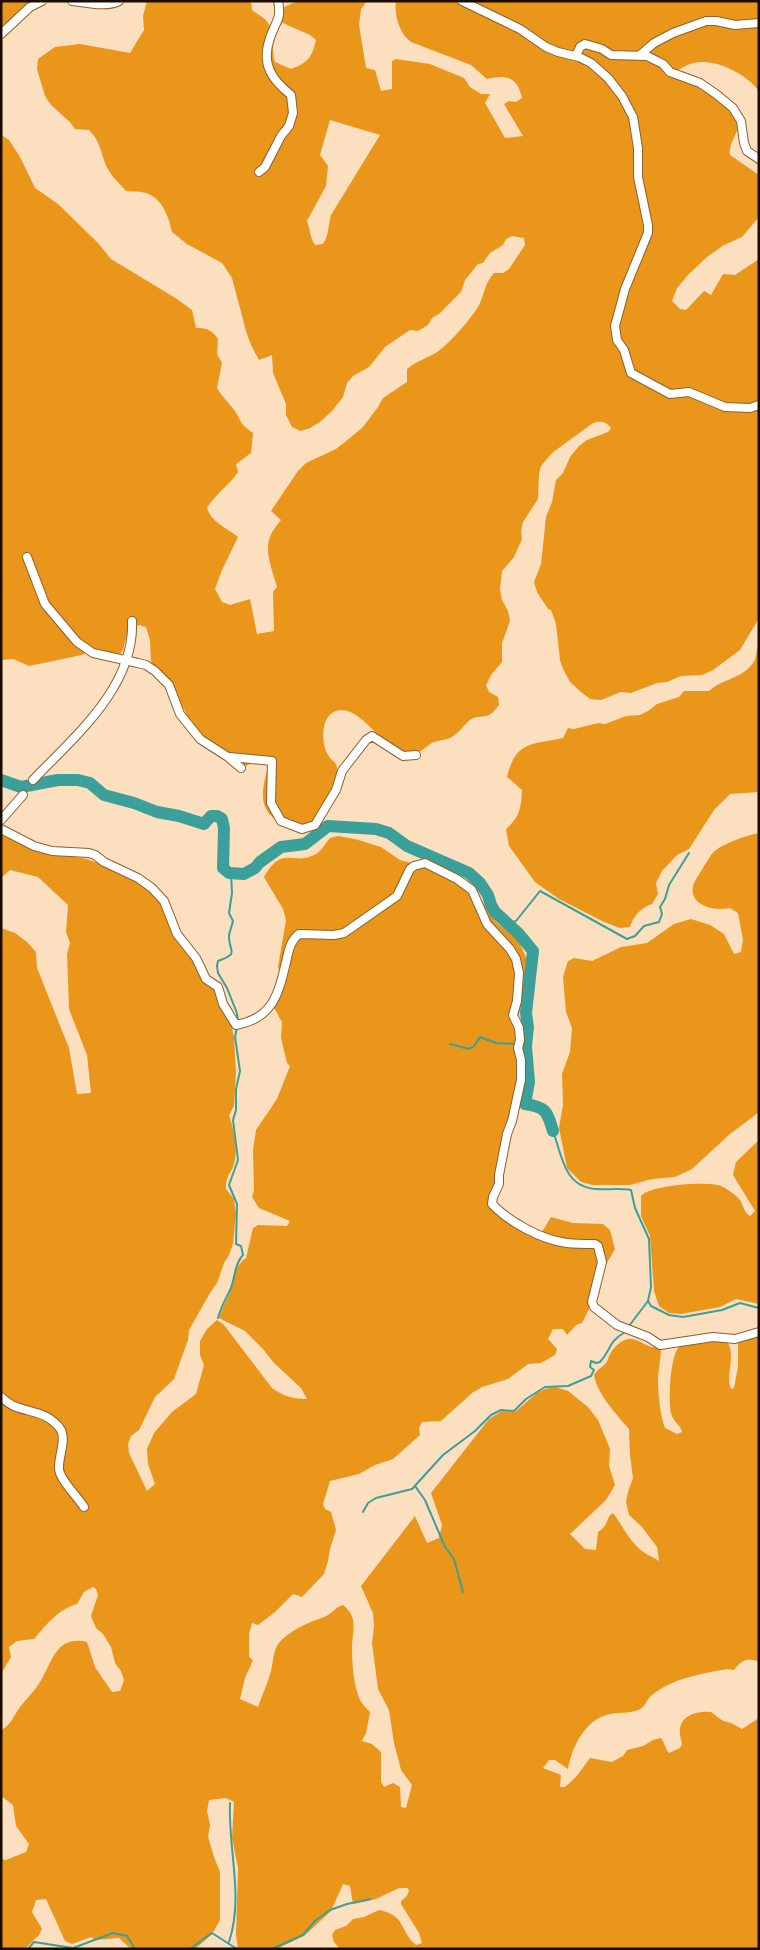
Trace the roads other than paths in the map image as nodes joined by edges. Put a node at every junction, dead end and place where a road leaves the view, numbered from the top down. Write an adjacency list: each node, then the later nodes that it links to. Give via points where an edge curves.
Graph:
1 (42, 1): 8 (street)
2 (72, 1): 3 (street, via 101,4)
3 (119, 1)
4 (272, 1): 5 (street)
5 (278, 1): 12 (street, via 280,18 270,38 267,57 272,77 291,95 293,113 266,168)
6 (462, 1): 9 (street, via 520,29 546,47)
7 (759, 23): 10 (street, via 706,21 654,43)
8 (2, 32)
9 (576, 56): 10 (street, via 585,44 611,55); 13 (street, via 591,63 608,78 633,116 638,178 648,233 625,288 615,326 629,370 634,376 670,394 689,392 725,407)
10 (640, 56): 11 (street, via 647,56 663,64 670,72 700,83 733,108 741,121 747,151)
11 (759, 159)
12 (259, 172)
13 (759, 405)
14 (27, 557): 16 (street, via 45,604 77,642 93,653)
15 (132, 622): 16 (street)
16 (127, 660): 18 (street, via 146,665 169,685 180,714 194,733); 20 (street, via 108,697)
17 (416, 755): 18 (street, via 403,756 372,736 342,772 336,790 315,825 302,829 281,821 271,803 272,761)
18 (228, 756): 19 (street)
19 (241, 768)
20 (33, 780)
21 (23, 795): 22 (street)
22 (1, 820)
23 (1, 829): 24 (street, via 34,846 52,851 95,855 152,888 164,901 177,934 196,958 206,979 218,987 223,1004 236,1025 268,1010 279,991 293,939 299,934 344,933 397,896 410,869 419,864 439,869 466,884 477,898 492,930 516,959 519,973 513,1015 519,1028 521,1080 492,1204 517,1224 540,1235 566,1243 598,1246 602,1262 592,1302 617,1325 660,1344 713,1337 735,1339)
24 (759, 1332)
25 (1, 1397): 26 (street, via 13,1405 46,1416 59,1427 61,1477)
26 (84, 1507)

